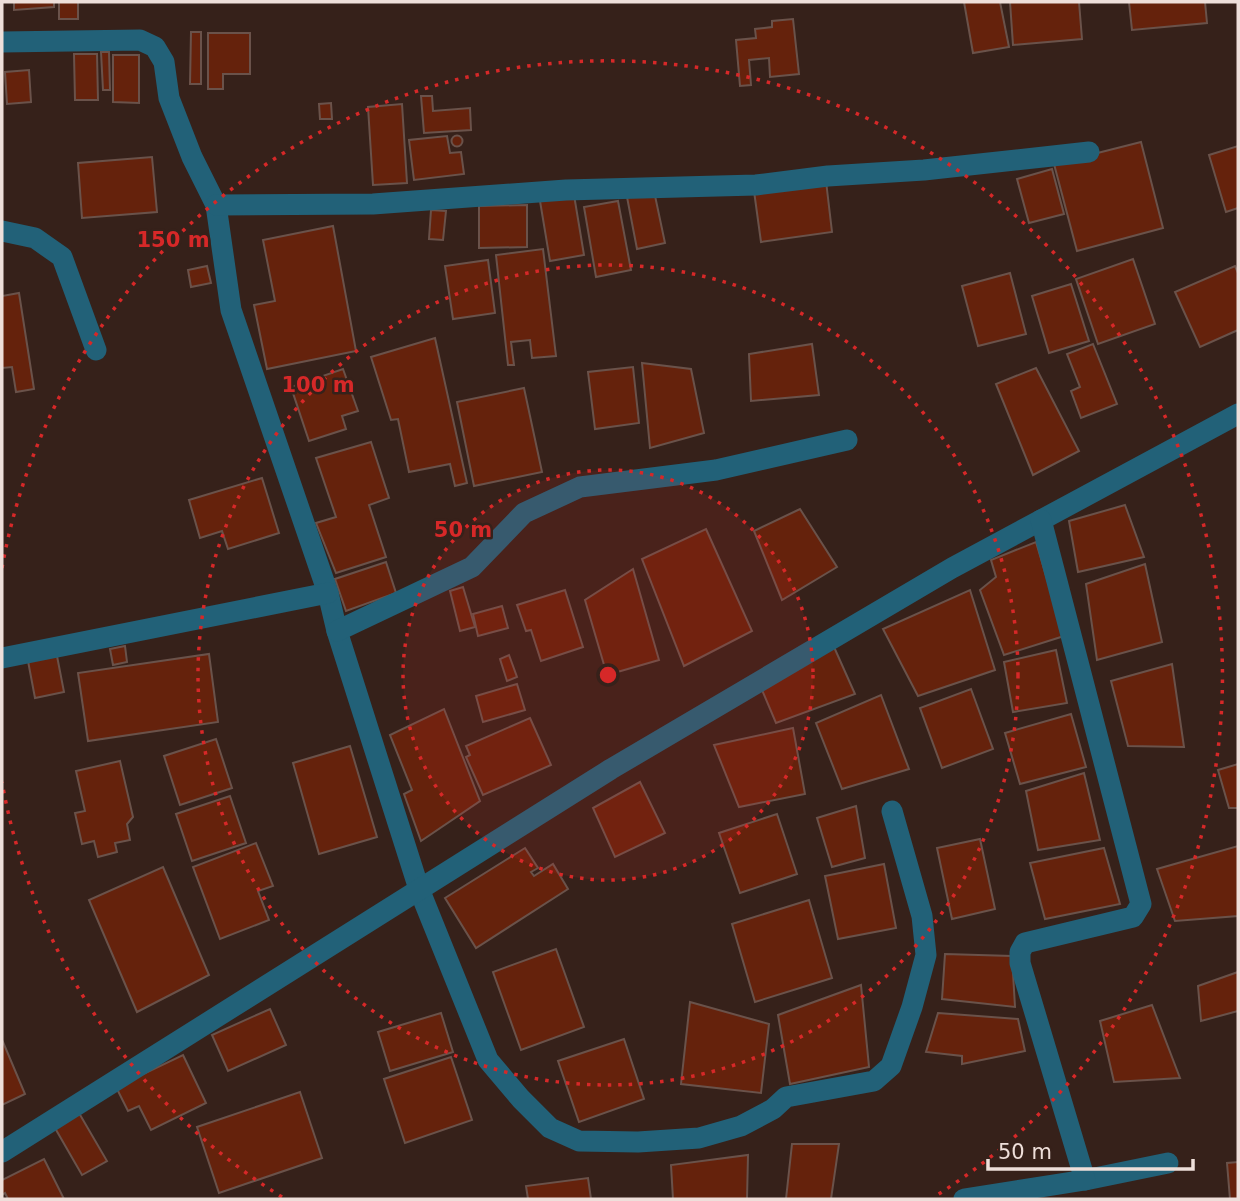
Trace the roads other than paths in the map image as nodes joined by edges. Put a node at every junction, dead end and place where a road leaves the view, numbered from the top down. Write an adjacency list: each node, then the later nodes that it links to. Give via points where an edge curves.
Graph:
1 (2, 42): 3 (street, via 140,40 156,47 164,62 169,98)
2 (1089, 152): 3 (street, via 757,185 566,190 373,204)
3 (216, 205): 9 (street, via 231,310)
4 (2, 231): 5 (street, via 35,238 62,257)
5 (96, 350)
6 (1238, 414): 8 (street)
7 (847, 440): 10 (street, via 716,470 580,487 524,513 472,567)
8 (1041, 520): 13 (street, via 611,769); 16 (street, via 1141,904 1133,916 1025,943 1020,952)
9 (328, 593): 10 (street); 11 (street)
10 (337, 631): 13 (street)
11 (2, 658)
12 (892, 811): 13 (street, via 922,916 926,955 891,1066 874,1081 786,1097 741,1126 699,1138 579,1141 550,1128 488,1060)
13 (419, 889): 14 (street)
14 (2, 1152)
15 (1168, 1163): 16 (street)
16 (1085, 1180): 17 (street)
17 (964, 1199)

